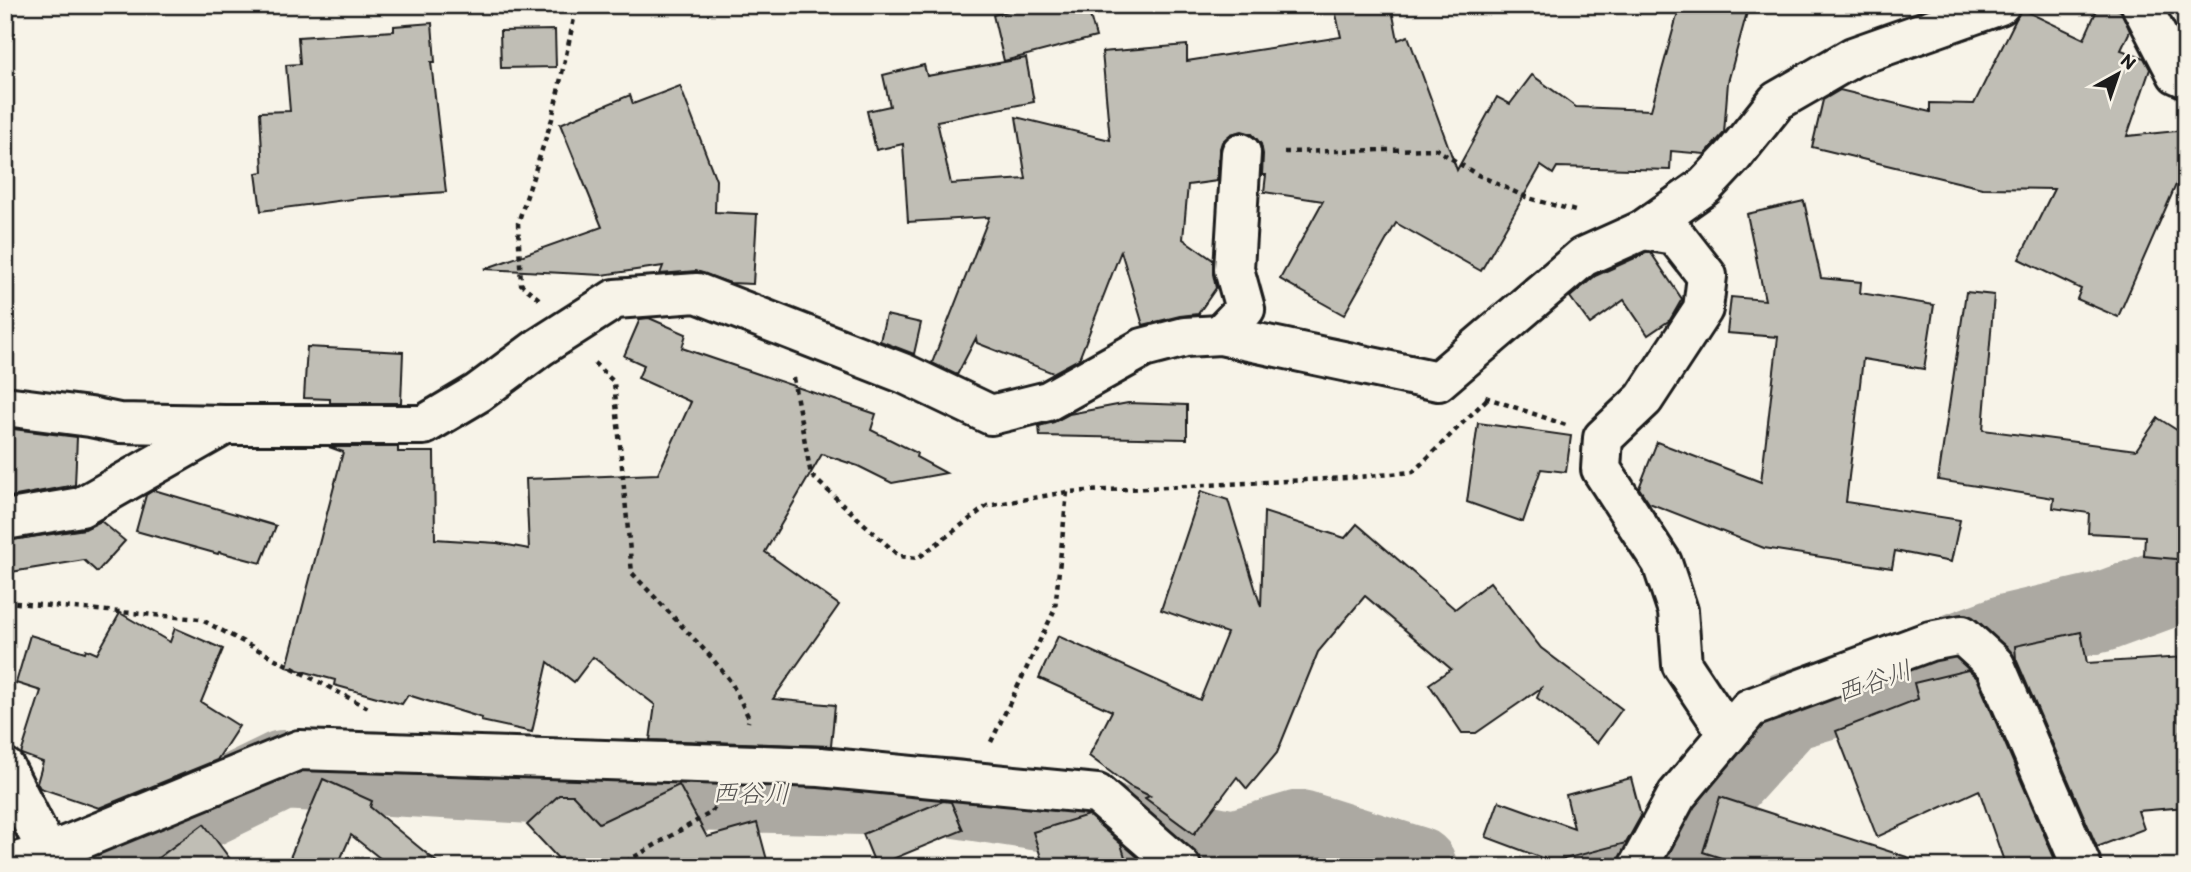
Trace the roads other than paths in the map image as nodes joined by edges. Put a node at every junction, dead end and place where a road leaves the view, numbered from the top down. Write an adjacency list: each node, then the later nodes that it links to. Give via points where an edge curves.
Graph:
1 (2000, 5): 5 (street, via 1853,57 1777,101 1705,186)
2 (2141, 5): 3 (street, via 2177,74)
3 (2186, 78)
4 (1241, 153): 6 (street, via 1234,269 1245,309)
5 (1643, 230): 6 (street, via 1583,257 1438,382); 10 (street, via 1675,235 1707,276 1703,309 1644,399 1603,438 1601,470 1662,563 1678,611 1682,665)
6 (1220, 335): 8 (street, via 1185,337 1143,348 1048,401 991,415 905,374 697,293 615,299 424,425)
7 (5, 406): 8 (street, via 119,423)
8 (225, 425): 9 (street, via 81,507)
9 (5, 520)
10 (1728, 734): 15 (street, via 1677,795); 16 (street, via 1750,708 1930,641 1962,635 1995,665)
11 (5, 768): 12 (street)
12 (48, 853): 13 (street); 14 (street, via 299,750 820,767 1097,794)
13 (5, 865)
14 (1181, 867)
15 (1637, 867)
16 (2082, 867)

